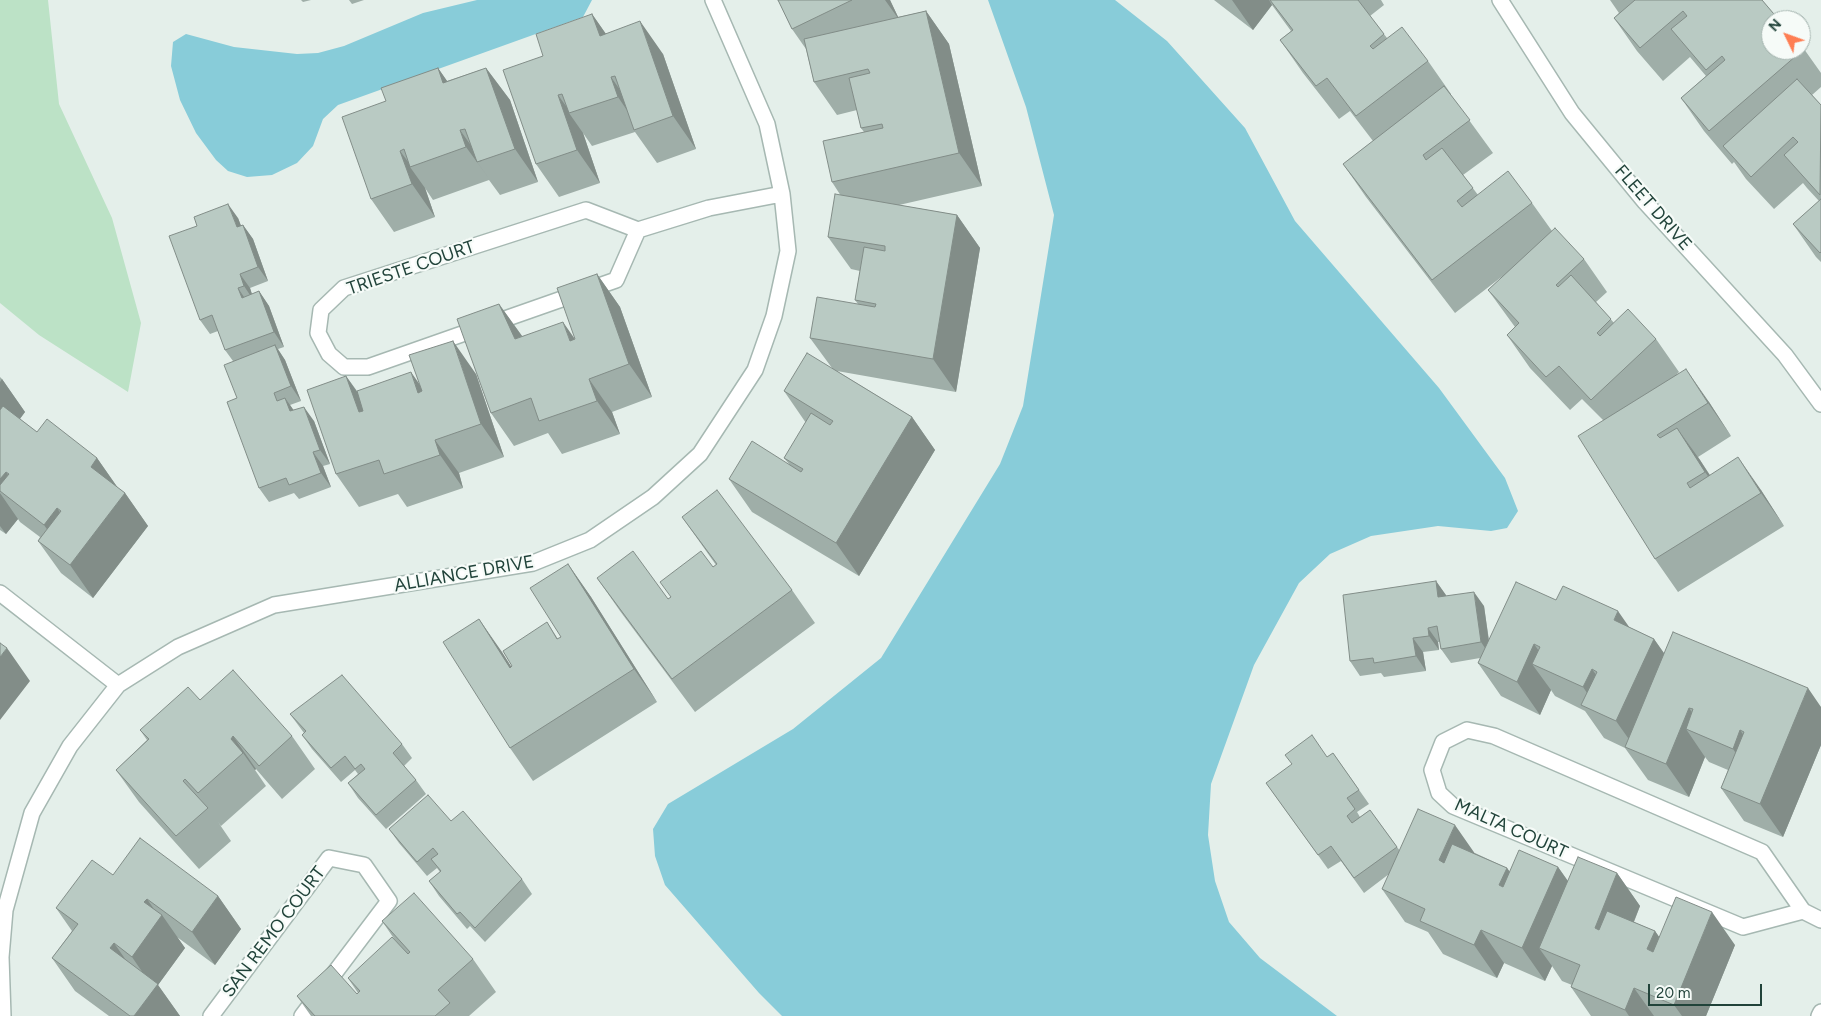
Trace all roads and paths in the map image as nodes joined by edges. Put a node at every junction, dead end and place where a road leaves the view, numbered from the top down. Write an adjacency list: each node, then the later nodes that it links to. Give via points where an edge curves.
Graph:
1 (713, 0): 3 (street, ALLIANCE DRIVE, via 767,124)
2 (1500, 0): 5 (street, FLEET DRIVE, via 1572,113 1645,202 1785,355)
3 (782, 194): 4 (street, via 709,208); 7 (street, ALLIANCE DRIVE, via 788,251 774,316 754,370 700,454 653,496 590,540 533,563 274,605 178,647)
4 (638, 230): 4 (street, TRIESTE COURT, via 586,210 344,288 321,310 318,333 329,354 344,367 368,367 616,280)
5 (1821, 404)
6 (0, 593): 7 (street)
7 (118, 685): 11 (street, ALLIANCE DRIVE, via 70,746 32,813 6,910 1,957)
8 (1803, 911): 8 (street, MALTA COURT, via 1762,852 1494,736 1467,730 1443,742 1432,770 1439,793 1453,806 1742,927); 9 (street, MALTA COURT)
9 (1821, 920)
10 (1821, 1012): 14 (street)
11 (2, 1016)
12 (211, 1016): 13 (street, SAN REMO COURT, via 329,858 364,865 389,901)
13 (302, 1016)
14 (1819, 1016)

